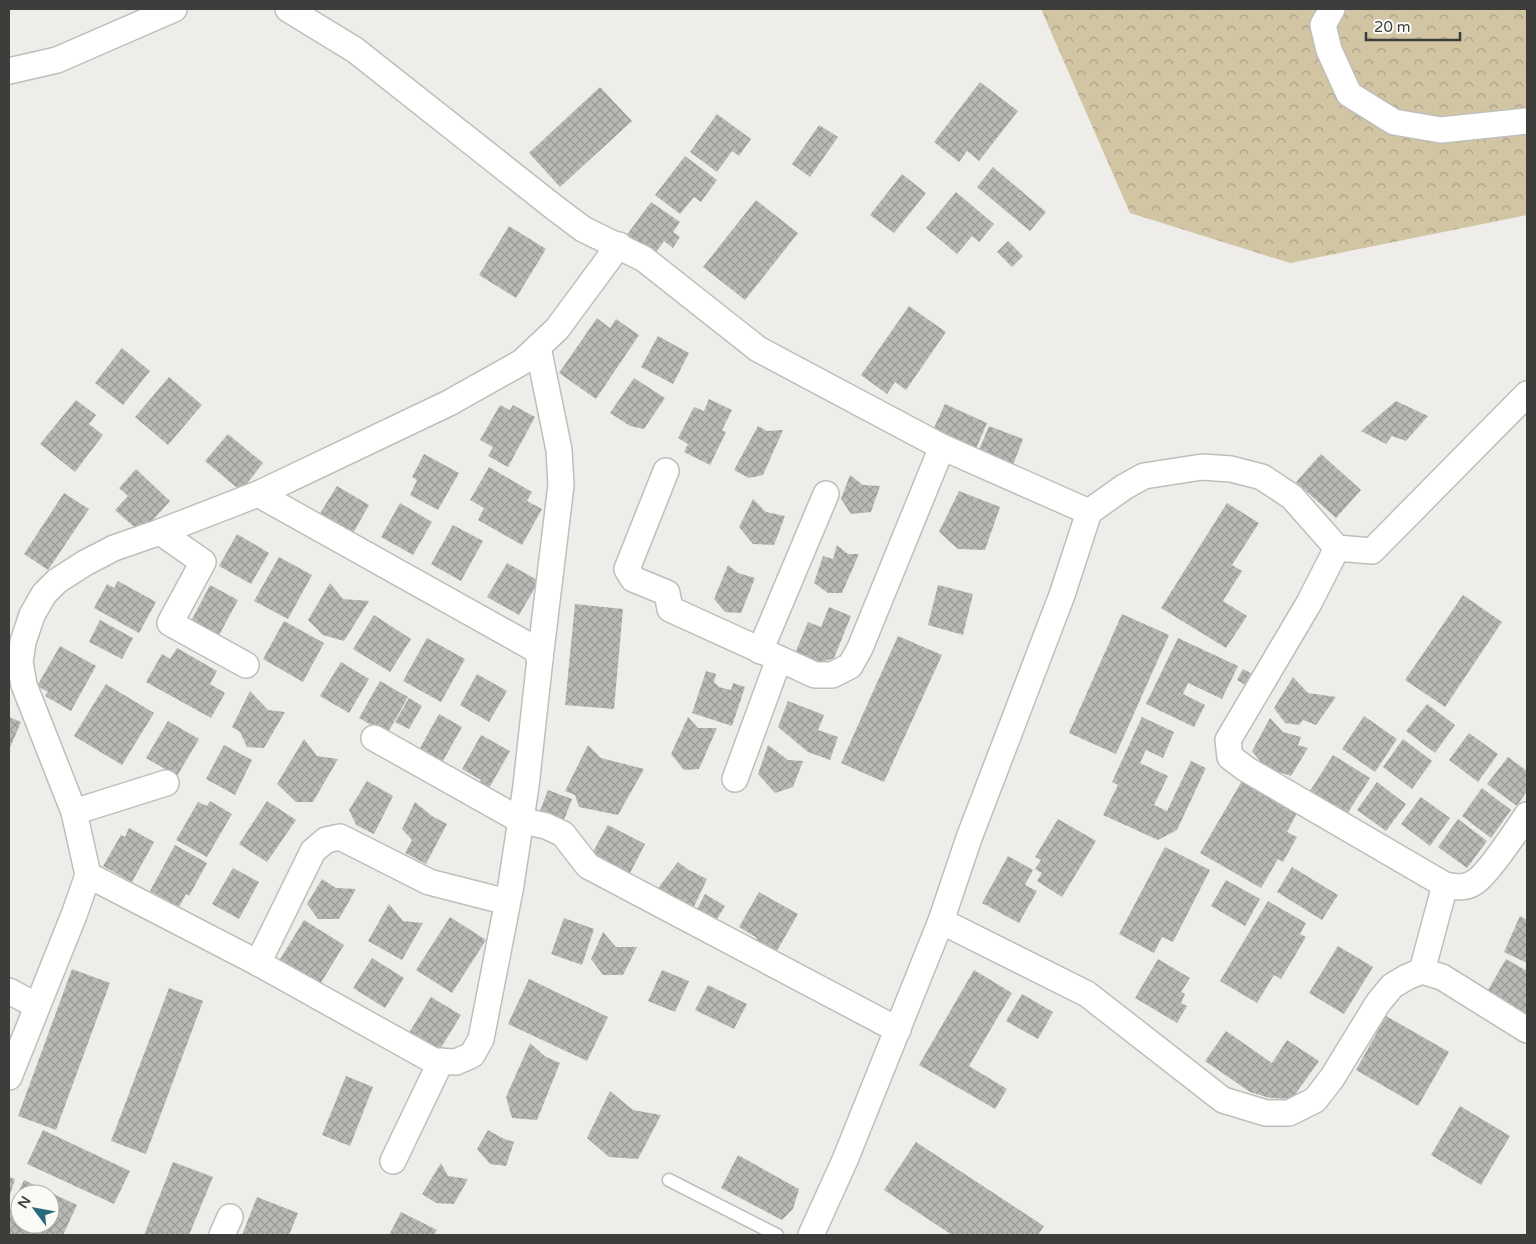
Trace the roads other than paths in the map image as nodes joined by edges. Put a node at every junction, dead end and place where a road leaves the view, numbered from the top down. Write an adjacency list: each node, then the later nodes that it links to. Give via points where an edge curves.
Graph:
1 (174, 9): 4 (street, via 57,60)
2 (288, 9): 6 (street, via 355,50 562,214 583,229)
3 (1332, 9): 5 (street, via 1323,25 1329,50 1349,94 1394,122 1440,130)
4 (9, 71)
5 (1527, 121)
6 (619, 246): 7 (street, via 557,329); 9 (street, via 667,276 758,349)
7 (538, 348): 11 (street, via 522,362 448,403); 17 (street, via 559,450 561,485)
8 (1527, 394): 15 (street, via 1372,551)
9 (942, 447): 13 (street); 16 (street, via 850,666 832,675 815,675)
10 (666, 471): 16 (street, via 627,569 633,579 668,593 670,609)
11 (258, 494): 14 (street); 17 (street, via 535,649)
12 (826, 494): 16 (street)
13 (1089, 512): 15 (street, via 1144,476 1202,467 1231,469 1262,477 1292,497); 28 (street, via 1062,595 969,838)
14 (160, 532): 18 (street, via 203,562 170,623); 22 (street, via 114,548 58,581 44,594 23,642 20,662 24,685)
15 (1337, 548): 26 (street, via 1309,603 1228,740 1230,757)
16 (770, 655): 20 (street)
17 (540, 659): 24 (street)
18 (246, 665)
19 (374, 738): 24 (street)
20 (735, 779)
21 (166, 783): 22 (street)
22 (74, 812): 25 (street)
23 (1527, 815): 26 (street, via 1475,882 1460,888)
24 (520, 820): 27 (street); 33 (street, via 563,834 588,866)
25 (88, 875): 29 (street); 32 (street)
26 (1445, 885): 30 (street)
27 (507, 902): 29 (street, via 429,882 340,837 326,840 314,851); 35 (street, via 481,1039 472,1055 456,1062)
28 (941, 921): 30 (street, via 1087,994 1222,1100 1266,1114 1288,1113 1315,1100 1392,986); 33 (street)
29 (258, 963): 35 (street, via 434,1061)
30 (1422, 971): 34 (street, via 1442,977)
31 (9, 991): 32 (street)
32 (37, 1006): 36 (street)
33 (898, 1030): 40 (street)
34 (1527, 1030)
35 (442, 1061): 37 (street)
36 (9, 1078)
37 (392, 1161)
38 (669, 1180): 39 (lane)
39 (777, 1235)
40 (811, 1235)

